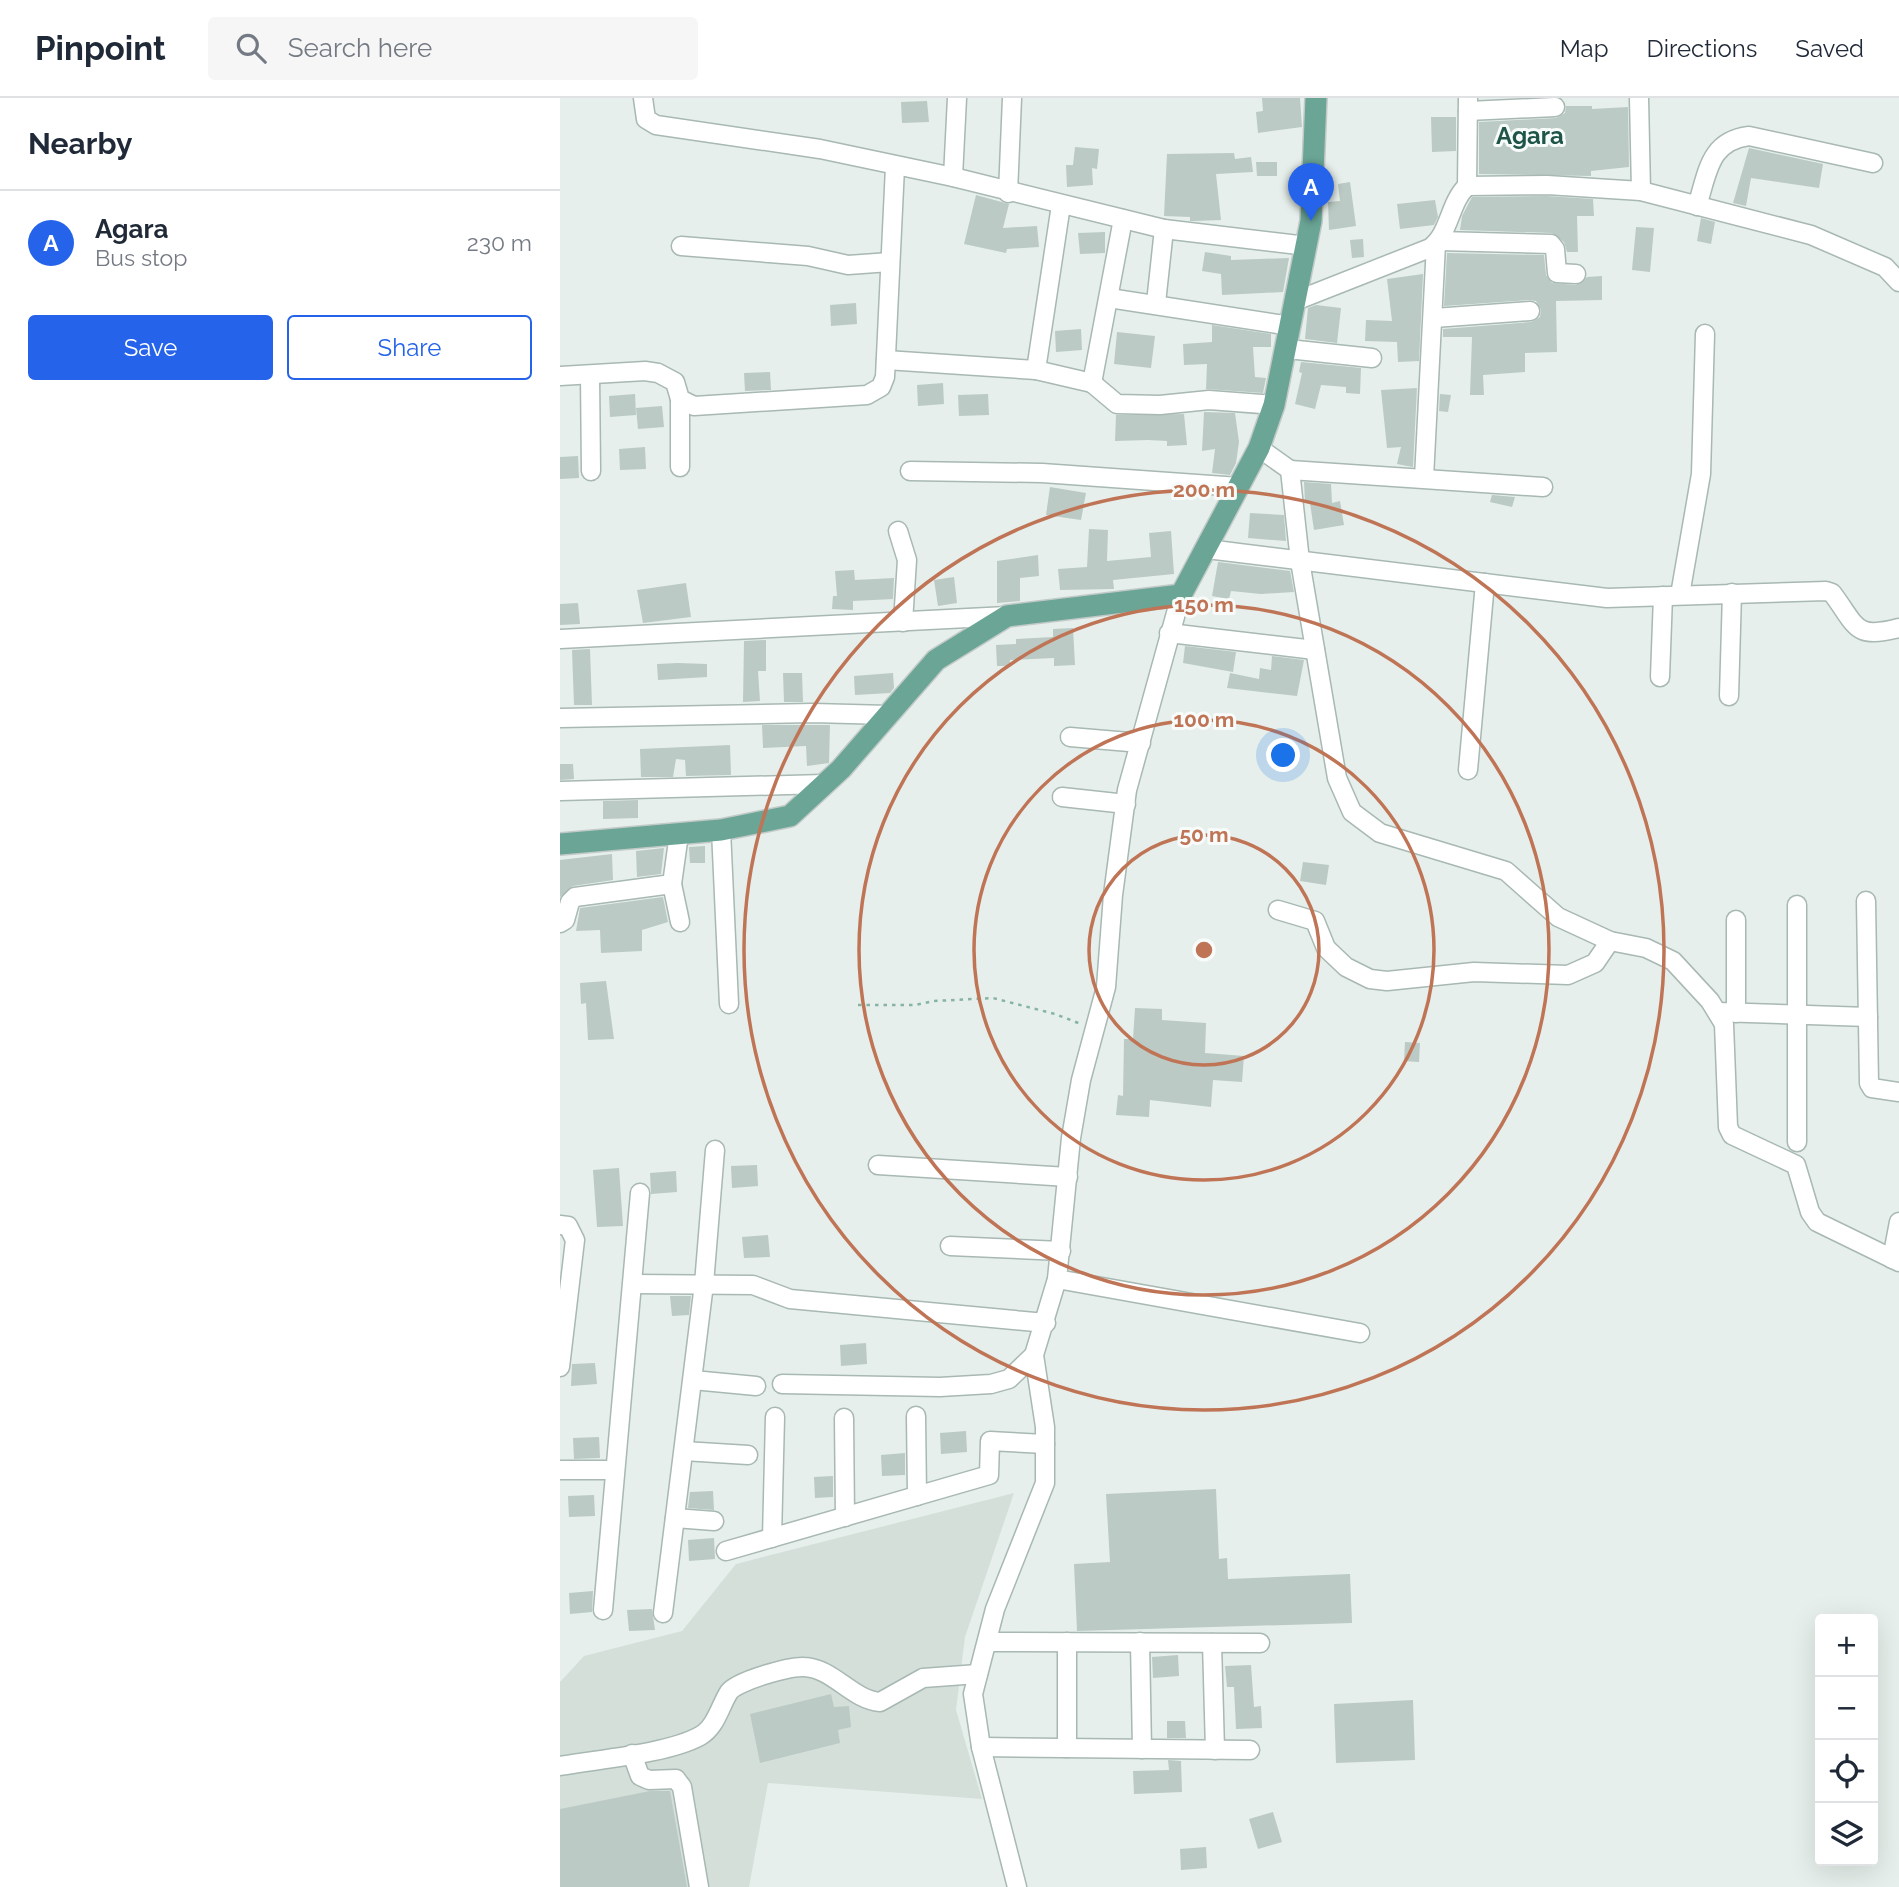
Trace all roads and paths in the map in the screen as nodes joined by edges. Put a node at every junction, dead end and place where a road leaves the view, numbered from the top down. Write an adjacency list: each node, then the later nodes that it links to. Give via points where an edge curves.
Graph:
1 (643, 98): 9 (street, via 646,119 656,125 820,149)
2 (957, 98): 10 (street)
3 (1012, 98): 13 (street)
4 (1316, 98): 20 (main road)
5 (1639, 98): 12 (street)
6 (1468, 104): 7 (street); 11 (street)
7 (1555, 107)
8 (1873, 163): 15 (street, via 1749,136 1731,138 1717,149)
9 (895, 167): 10 (street); 21 (street)
10 (953, 177): 13 (street)
11 (1467, 186): 12 (street); 18 (street)
12 (1641, 191): 15 (street)
13 (1008, 193): 14 (street)
14 (1061, 205): 16 (street); 34 (street)
15 (1697, 205): 23 (street, via 1811,235 1885,267)
16 (1123, 219): 17 (street); 24 (street)
17 (1164, 229): 20 (street); 26 (street)
18 (1437, 243): 22 (street, via 1551,244 1557,273); 25 (street); 28 (street)
19 (681, 246): 21 (street, via 808,256 848,265)
20 (1307, 246): 25 (main road)
21 (890, 262): 33 (street)
22 (1576, 274)
23 (1899, 282)
24 (1110, 298): 26 (street); 37 (street)
25 (1298, 300): 29 (main road)
26 (1156, 303): 29 (street)
27 (1530, 311): 28 (street)
28 (1434, 318): 45 (street)
29 (1292, 326): 31 (main road)
30 (1705, 334): 54 (street, via 1701,474)
31 (1288, 349): 32 (street); 39 (main road)
32 (1372, 358)
33 (886, 360): 34 (street); 38 (street, via 881,387 867,395 694,406)
34 (1036, 370): 37 (street)
35 (590, 374): 36 (street); 38 (street, via 658,373 675,382); 43 (street)
36 (560, 376)
37 (1092, 383): 39 (street, via 1117,404 1209,400)
38 (680, 399): 41 (street)
39 (1274, 405): 40 (main road)
40 (1259, 448): 42 (street); 46 (main road)
41 (680, 467)
42 (1290, 470): 45 (street); 50 (street)
43 (591, 471)
44 (910, 471): 46 (street, via 1042,473)
45 (1424, 478): 47 (street)
46 (1239, 487): 49 (main road)
47 (1543, 487)
48 (898, 531): 56 (street, via 907,560)
49 (1207, 549): 50 (street); 53 (main road)
50 (1300, 561): 51 (street); 60 (street)
51 (1485, 583): 54 (street, via 1607,598); 67 (street)
52 (1731, 593): 54 (street); 57 (street, via 1826,590 1863,632 1874,635); 62 (street)
53 (1181, 595): 55 (main road); 58 (street)
54 (1671, 596): 61 (street)
55 (1007, 617): 56 (street); 63 (main road, via 936,660)
56 (903, 622): 59 (street)
57 (1899, 628)
58 (1169, 634): 60 (street); 66 (street)
59 (560, 639)
60 (1315, 650): 82 (street, via 1337,778 1352,812 1380,833 1506,871 1558,917)
61 (1660, 677)
62 (1729, 696)
63 (888, 715): 64 (street); 68 (main road)
64 (560, 718)
65 (1070, 737): 66 (street)
66 (1141, 743): 71 (street)
67 (1468, 770)
68 (824, 784): 69 (street); 72 (main road, via 790,816)
69 (560, 791)
70 (1062, 797): 71 (street)
71 (1126, 804): 88 (street, via 1106,987)
72 (721, 830): 73 (main road); 83 (street)
73 (679, 834): 74 (main road); 75 (street)
74 (560, 844)
75 (672, 884): 80 (street); 81 (street, via 575,897)
76 (1866, 901): 87 (street)
77 (1797, 905): 86 (street)
78 (1278, 910): 82 (street, via 1315,921 1326,948 1356,974 1387,981 1474,972 1568,975 1595,963)
79 (1736, 920): 85 (street)
80 (680, 922)
81 (560, 923)
82 (1610, 941): 85 (street, via 1646,948 1673,961)
83 (729, 1004)
84 (858, 1005): 88 (path, via 915,1006 993,998 1055,1014)
85 (1727, 1012): 86 (street); 99 (street, via 1728,1127 1732,1135 1792,1160 1817,1222)
86 (1797, 1016): 87 (street); 90 (street)
87 (1868, 1017): 89 (street, via 1869,1083 1872,1088)
88 (1093, 1030): 93 (street, via 1071,1138)
89 (1899, 1092)
90 (1797, 1142)
91 (715, 1150): 102 (street)
92 (878, 1165): 93 (street)
93 (1068, 1177): 98 (street)
94 (640, 1193): 101 (street)
95 (1899, 1222): 99 (street)
96 (560, 1225): 106 (street, via 568,1226 575,1240)
97 (950, 1246): 98 (street)
98 (1061, 1251): 100 (street)
99 (1895, 1261)
100 (1057, 1279): 103 (street); 104 (street)
101 (634, 1284): 102 (street); 117 (street)
102 (704, 1284): 103 (street, via 753,1285 790,1299); 107 (street)
103 (1046, 1323): 105 (street)
104 (1360, 1333)
105 (1034, 1355): 108 (street, via 1009,1379 991,1384); 113 (street)
106 (560, 1367)
107 (693, 1380): 109 (street); 114 (street)
108 (782, 1384)
109 (756, 1386)
110 (916, 1416): 118 (street)
111 (775, 1417): 122 (street)
112 (844, 1419): 119 (street)
113 (1045, 1444): 118 (street, via 990,1441 989,1475); 126 (street, via 1045,1483 995,1609)
114 (684, 1451): 115 (street); 120 (street)
115 (748, 1455)
116 (560, 1470): 117 (street)
117 (615, 1470): 124 (street)
118 (917, 1496): 119 (street)
119 (845, 1517): 122 (street)
120 (675, 1518): 121 (street); 125 (street)
121 (714, 1521)
122 (772, 1538): 123 (street)
123 (726, 1551)
124 (603, 1610)
125 (663, 1613)
126 (987, 1642): 127 (street); 131 (street)
127 (1067, 1642): 128 (street); 133 (street)
128 (1140, 1642): 129 (street); 134 (street)
129 (1212, 1643): 130 (street); 135 (street)
130 (1260, 1643)
131 (978, 1674): 132 (street, via 973,1694); 137 (street, via 923,1678 880,1702 825,1672 791,1667 733,1688 707,1731 698,1737)
132 (981, 1747): 133 (street); 140 (street)
133 (1067, 1748): 134 (street)
134 (1142, 1749): 135 (street)
135 (1215, 1750): 136 (street)
136 (1250, 1750)
137 (632, 1754): 138 (street); 139 (street, via 640,1776 676,1779 682,1787)
138 (560, 1766)
139 (699, 1887)
140 (1017, 1887)

